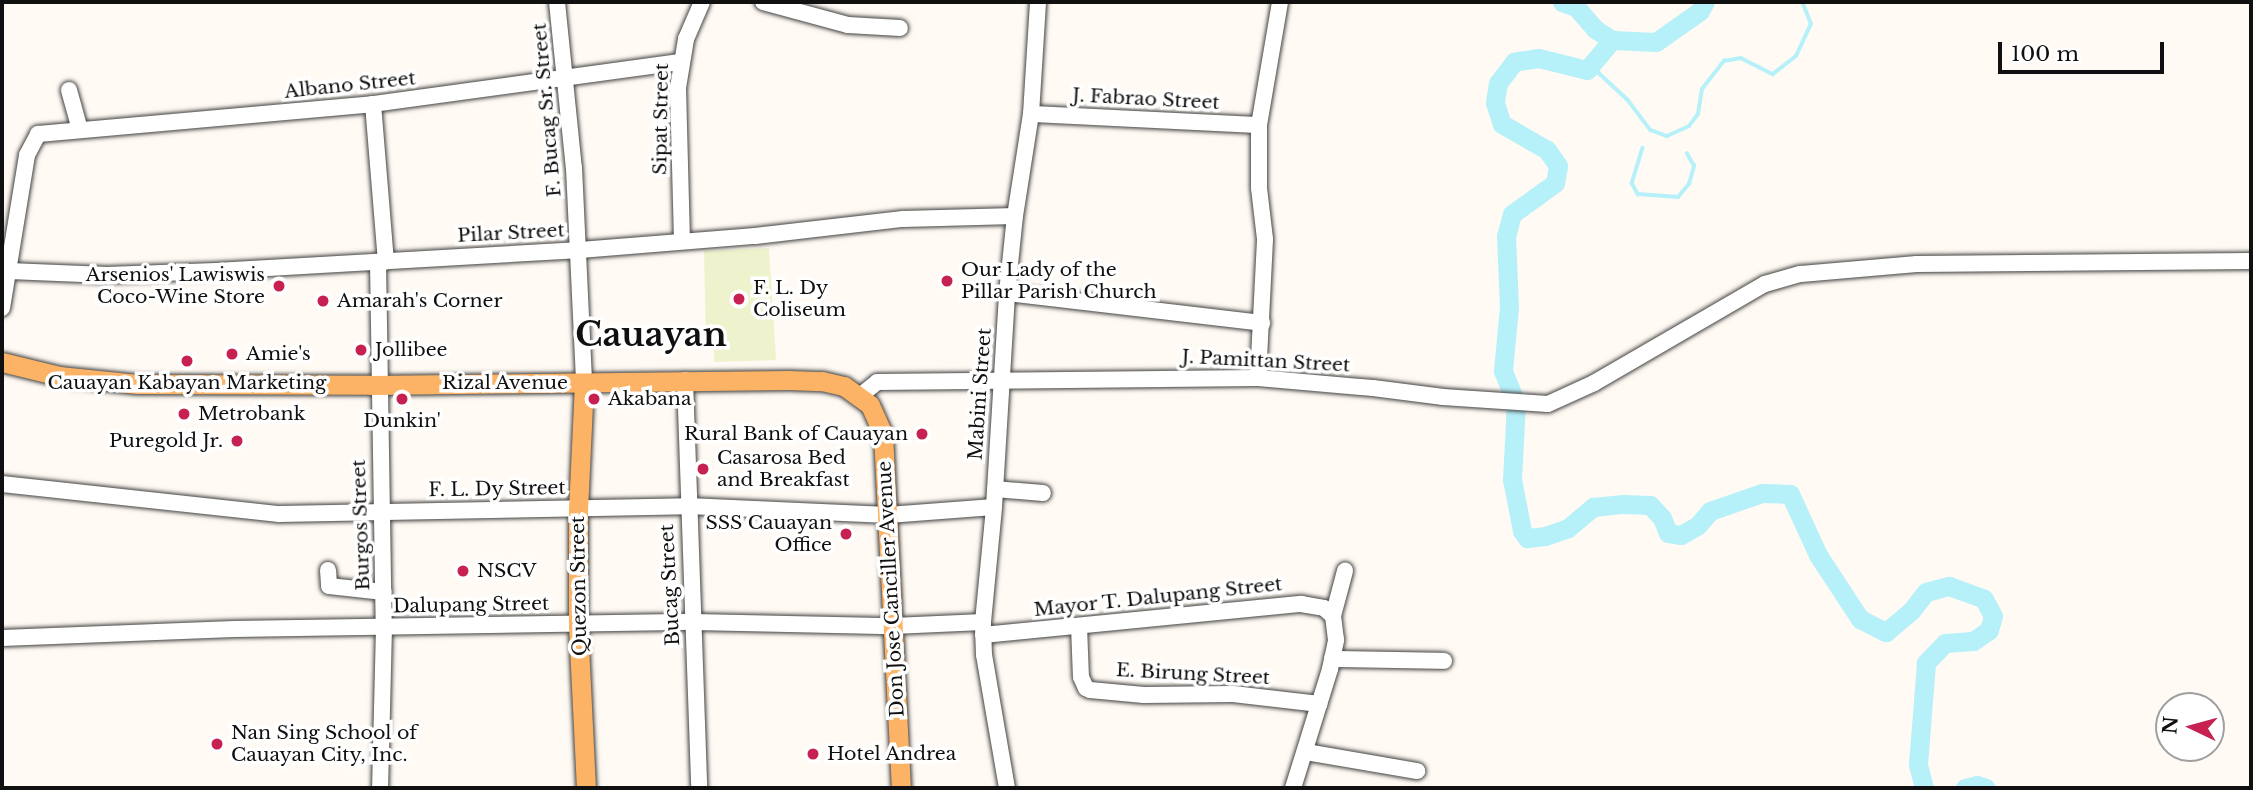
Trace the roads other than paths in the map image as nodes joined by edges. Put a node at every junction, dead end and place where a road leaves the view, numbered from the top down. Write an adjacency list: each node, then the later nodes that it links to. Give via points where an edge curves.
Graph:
1 (557, 2): 8 (street, F. Bucag Sr. Street)
2 (702, 2): 7 (street, Sipat Street)
3 (763, 2): 6 (street, via 848,25)
4 (1038, 2): 11 (street, Mabini Street)
5 (1280, 2): 12 (street)
6 (900, 28)
7 (681, 62): 8 (street, Albano Street); 17 (street, Sipat Street)
8 (564, 76): 10 (street, Albano Street); 18 (street, F. Bucag Sr. Street)
9 (69, 90): 13 (street)
10 (373, 104): 13 (street, Albano Street); 19 (street, Burgos Street)
11 (1031, 114): 12 (street, J. Fabrao Street); 15 (street, Mabini Street)
12 (1259, 125): 24 (street, via 1265,239)
13 (80, 130): 16 (street, Albano Street, via 44,132 33,138)
14 (2, 213): 16 (street)
15 (1015, 216): 17 (street, Pilar Street, via 903,219); 22 (street, Mabini Street)
16 (19, 219): 21 (street)
17 (682, 241): 18 (street, Pilar Street)
18 (580, 250): 19 (street, Pilar Street); 29 (street, F. Bucag Sr. Street)
19 (382, 261): 21 (street, Pilar Street, via 107,275); 30 (street, Burgos Street)
20 (2251, 261): 26 (street, J. Pamittan Street, via 1917,264 1801,274 1765,284 1560,401 1527,404)
21 (9, 271): 23 (street)
22 (1007, 293): 24 (street); 28 (street, Mabini Street)
23 (2, 308)
24 (1262, 323): 26 (street)
25 (2, 362): 30 (main road, Rizal Avenue, via 95,381)
26 (1258, 378): 28 (street, J. Pamittan Street)
27 (685, 380): 29 (main road, Rizal Avenue); 31 (main road, Rizal Avenue, via 822,381); 35 (street, Bucag Street)
28 (1002, 380): 31 (street, via 877,382); 33 (street, Mabini Street)
29 (584, 383): 30 (main road, Rizal Avenue); 37 (main road, Quezon Street)
30 (379, 384): 38 (street, Burgos Street)
31 (860, 396): 39 (main road, Don Jose Canciller Avenue, via 870,405 883,434)
32 (2, 484): 38 (street, F. L. Dy Street, via 243,512)
33 (995, 489): 34 (street); 36 (street, Mabini Street)
34 (1043, 493)
35 (688, 506): 37 (street, F. L. Dy Street); 39 (street, F. L. Dy Street); 44 (street, Bucag Street)
36 (994, 507): 39 (street, F. L. Dy Street); 49 (street, Mabini Street)
37 (578, 508): 38 (street, F. L. Dy Street); 45 (main road, Quezon Street)
38 (380, 511): 42 (street, Burgos Street)
39 (888, 515): 46 (main road, Don Jose Canciller Avenue)
40 (328, 570): 42 (street, via 329,586)
41 (1345, 571): 43 (street)
42 (384, 592): 48 (street, Burgos Street)
43 (1333, 616): 47 (street, Mayor T. Dalupang Street, via 1324,608 1301,604); 51 (street, via 1336,640)
44 (694, 622): 45 (street, Dalupang Street); 46 (street, Dalupang Street); 58 (street, Bucag Street)
45 (578, 625): 48 (street, Dalupang Street); 57 (main road, Quezon Street)
46 (893, 626): 49 (street, Dalupang Street); 59 (main road, Don Jose Canciller Avenue)
47 (1079, 626): 49 (street, Mayor T. Dalupang Street); 53 (street, E. Birung Street, via 1080,677 1090,690 1143,695 1233,694)
48 (384, 627): 50 (street, Dalupang Street); 56 (street, Burgos Street)
49 (983, 629): 60 (street, Mabini Street)
50 (2, 638)
51 (1332, 659): 52 (street); 53 (street)
52 (1444, 661)
53 (1319, 704): 54 (street)
54 (1306, 752): 55 (street); 61 (street)
55 (1417, 771)
56 (380, 788)
57 (586, 788)
58 (699, 788)
59 (901, 788)
60 (1007, 788)
61 (1293, 788)

